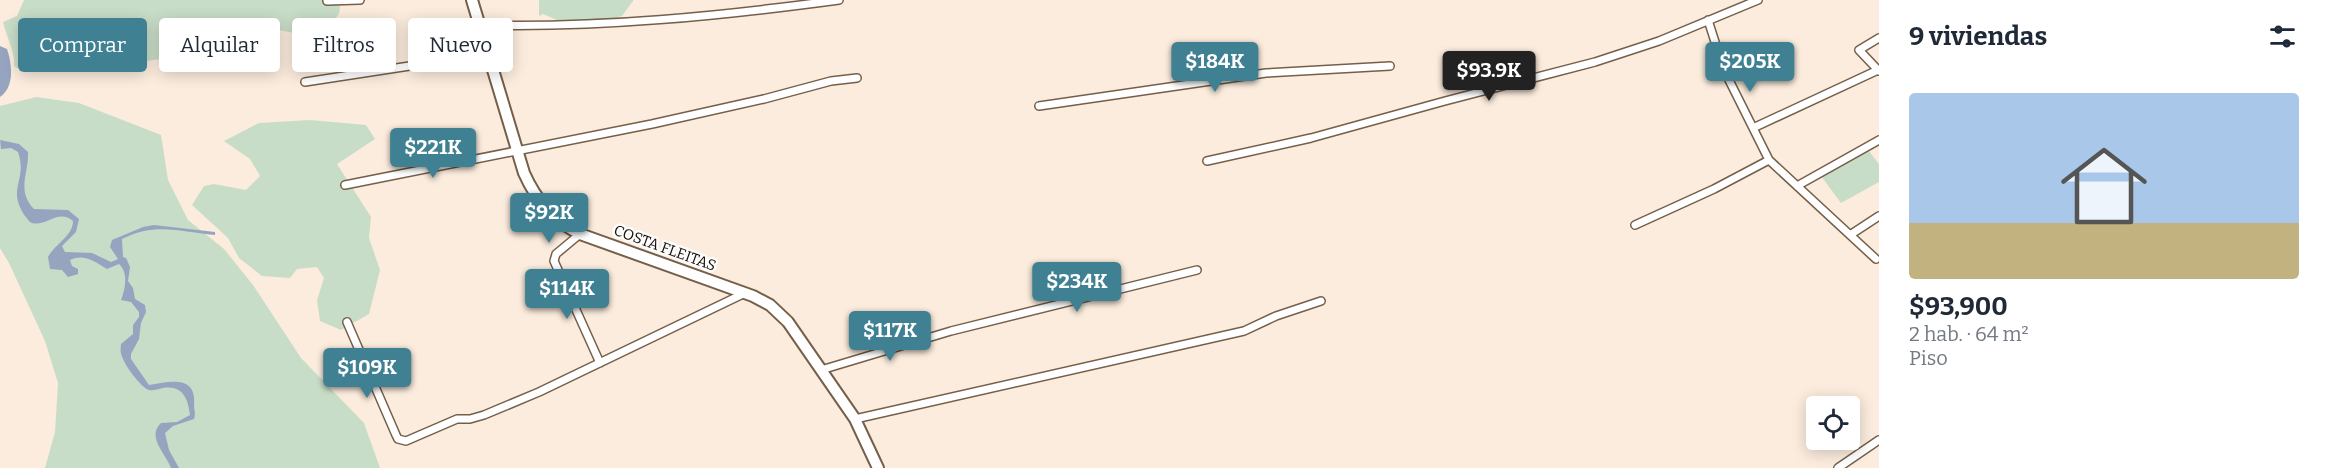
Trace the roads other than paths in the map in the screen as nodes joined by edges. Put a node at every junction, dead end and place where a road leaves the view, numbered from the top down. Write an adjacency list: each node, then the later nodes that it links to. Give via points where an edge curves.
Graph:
1 (360, 0): 5 (street)
2 (472, 0): 6 (main road, COSTA FLEITAS)
3 (839, 0): 8 (street, via 762,11)
4 (1758, 0): 7 (street)
5 (327, 1)
6 (478, 18)
7 (1708, 20): 17 (street, via 1724,70); 21 (street, via 1595,62 1311,138)
8 (513, 26)
9 (1879, 38): 12 (street, via 1859,50)
10 (408, 66): 15 (street)
11 (1390, 66): 16 (street, via 1266,73)
12 (1878, 70): 17 (street)
13 (493, 72): 19 (main road, COSTA FLEITAS)
14 (856, 78): 19 (street)
15 (305, 82)
16 (1039, 106)
17 (1753, 128): 20 (street)
18 (1879, 140): 23 (street)
19 (516, 150): 22 (street); 26 (main road, COSTA FLEITAS, via 528,183 546,209)
20 (1769, 160): 23 (street); 25 (street)
21 (1207, 161)
22 (345, 185)
23 (1797, 186): 27 (street)
24 (1879, 216): 27 (street)
25 (1635, 225)
26 (580, 234): 30 (main road, COSTA FLEITAS); 33 (street, via 556,254 554,261)
27 (1850, 235): 28 (street)
28 (1876, 259)
29 (1197, 270): 34 (street, via 951,331)
30 (745, 293): 33 (street); 34 (main road, COSTA FLEITAS, via 779,311)
31 (1321, 302): 35 (street, via 1244,331)
32 (347, 322): 33 (street, via 396,435 406,441 457,419 483,415)
33 (600, 363)
34 (821, 370): 35 (main road, COSTA FLEITAS)
35 (855, 419): 37 (main road, COSTA FLEITAS)
36 (1879, 440): 38 (street)
37 (878, 468)
38 (1838, 468)

